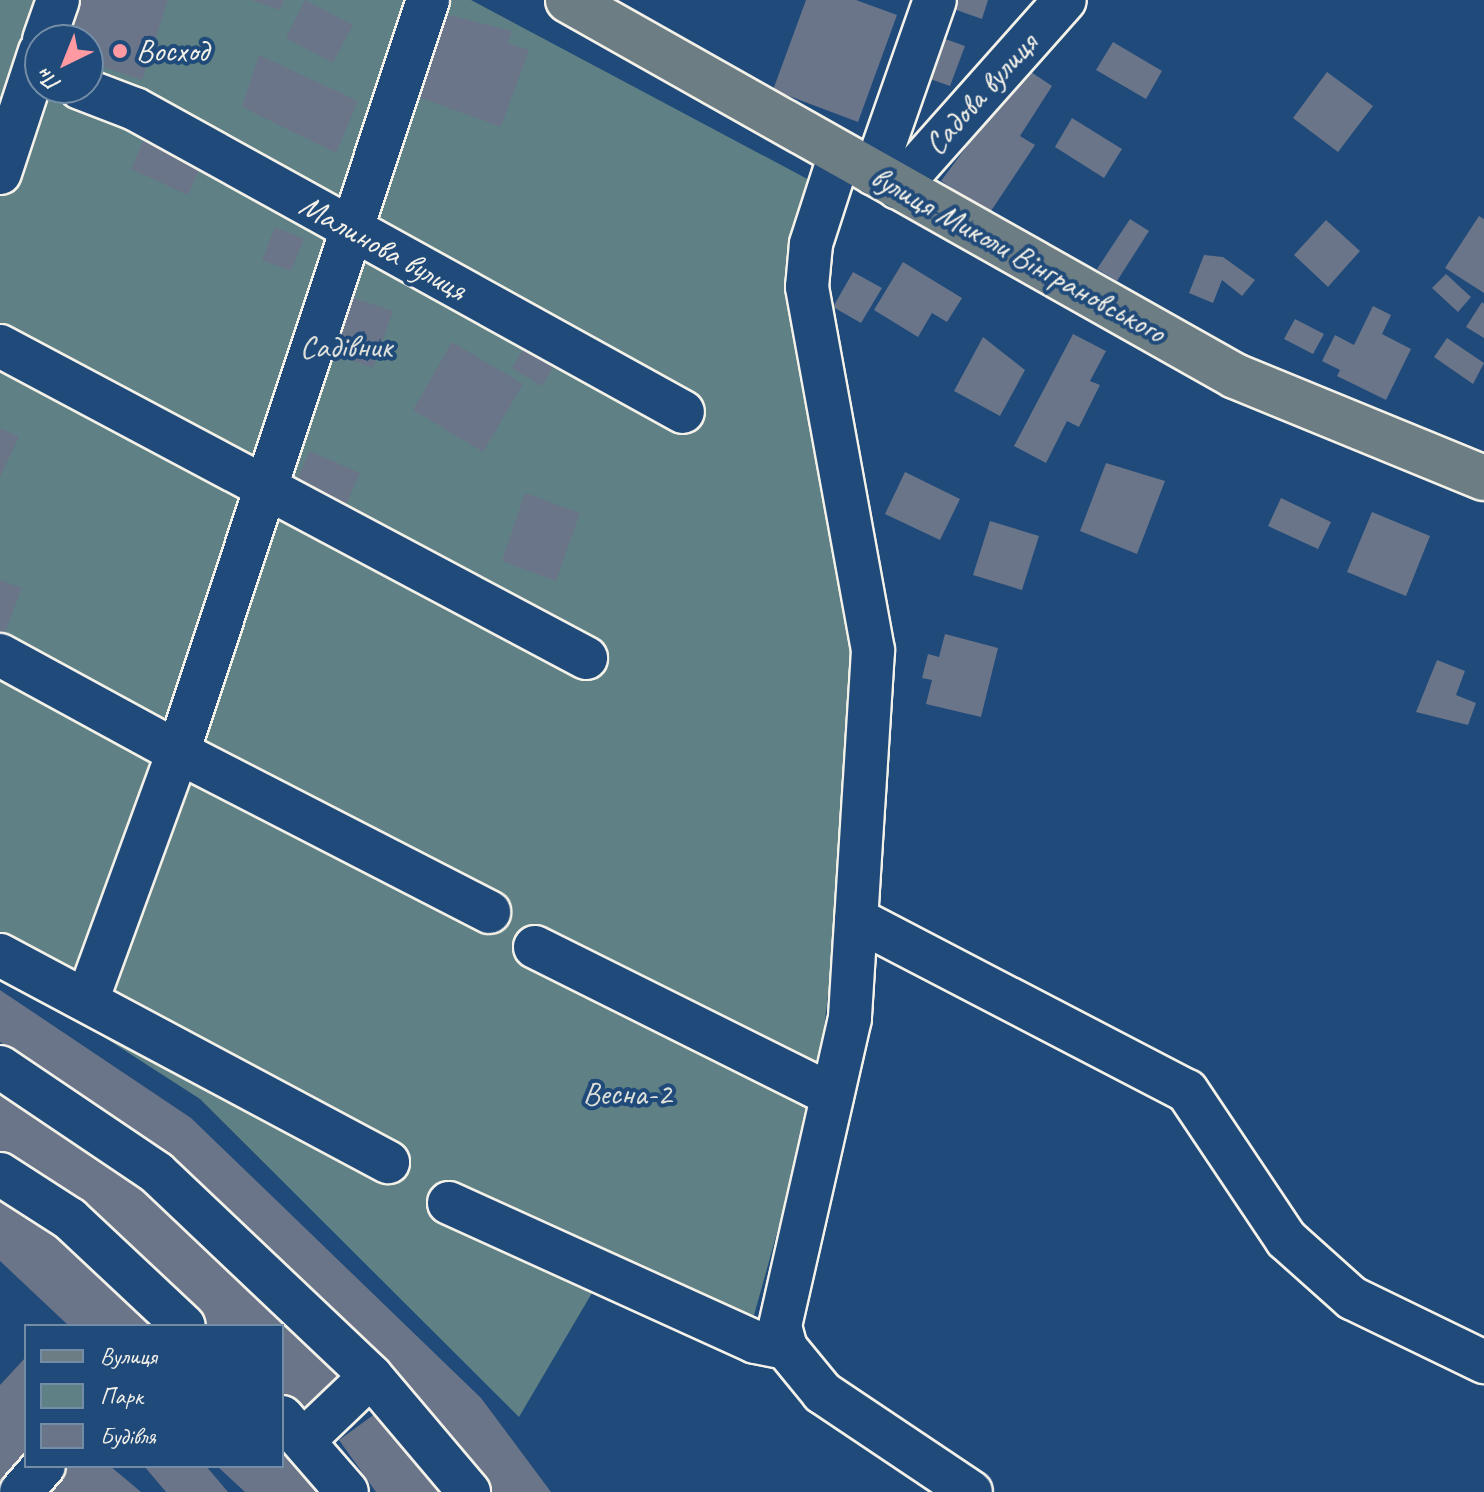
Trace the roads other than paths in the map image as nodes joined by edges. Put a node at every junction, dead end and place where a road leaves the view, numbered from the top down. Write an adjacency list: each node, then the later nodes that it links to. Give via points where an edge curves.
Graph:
1 (58, 0): 6 (street)
2 (428, 0): 11 (street)
3 (568, 0): 9 (main road, вулиця Миколи Вінграновського)
4 (935, 0): 9 (street)
5 (1065, 0): 9 (street, Садова вулиця)
6 (50, 24)
7 (104, 97): 11 (street, Малинова вулиця, via 135,109)
8 (24, 102): 10 (street)
9 (871, 172): 14 (main road, вулиця Миколи Вінграновського, via 1235,376); 20 (street, via 811,244 807,287 873,651)
10 (0, 173)
11 (353, 232): 13 (street, Малинова вулиця); 15 (street)
12 (0, 346): 15 (street)
13 (683, 412)
14 (1484, 478)
15 (267, 493): 17 (street); 18 (street)
16 (0, 655): 18 (street)
17 (586, 658)
18 (178, 752): 19 (street); 23 (street)
19 (489, 912)
20 (856, 919): 25 (street, via 850,1018); 31 (street, via 1187,1091 1286,1239 1352,1298)
21 (535, 947): 25 (street)
22 (0, 955): 23 (street)
23 (88, 998): 26 (street)
24 (0, 1067): 32 (street, via 157,1173)
25 (832, 1095): 30 (street, via 780,1326)
26 (388, 1162)
27 (0, 1174): 29 (street, via 70,1219)
28 (449, 1203): 30 (street, via 755,1342)
29 (182, 1324)
30 (786, 1348): 38 (street, via 823,1393)
31 (1484, 1362)
32 (371, 1376): 33 (street); 37 (street)
33 (294, 1428): 36 (street)
34 (42, 1468): 35 (street)
35 (21, 1492)
36 (347, 1492)
37 (469, 1492)
38 (971, 1492)

